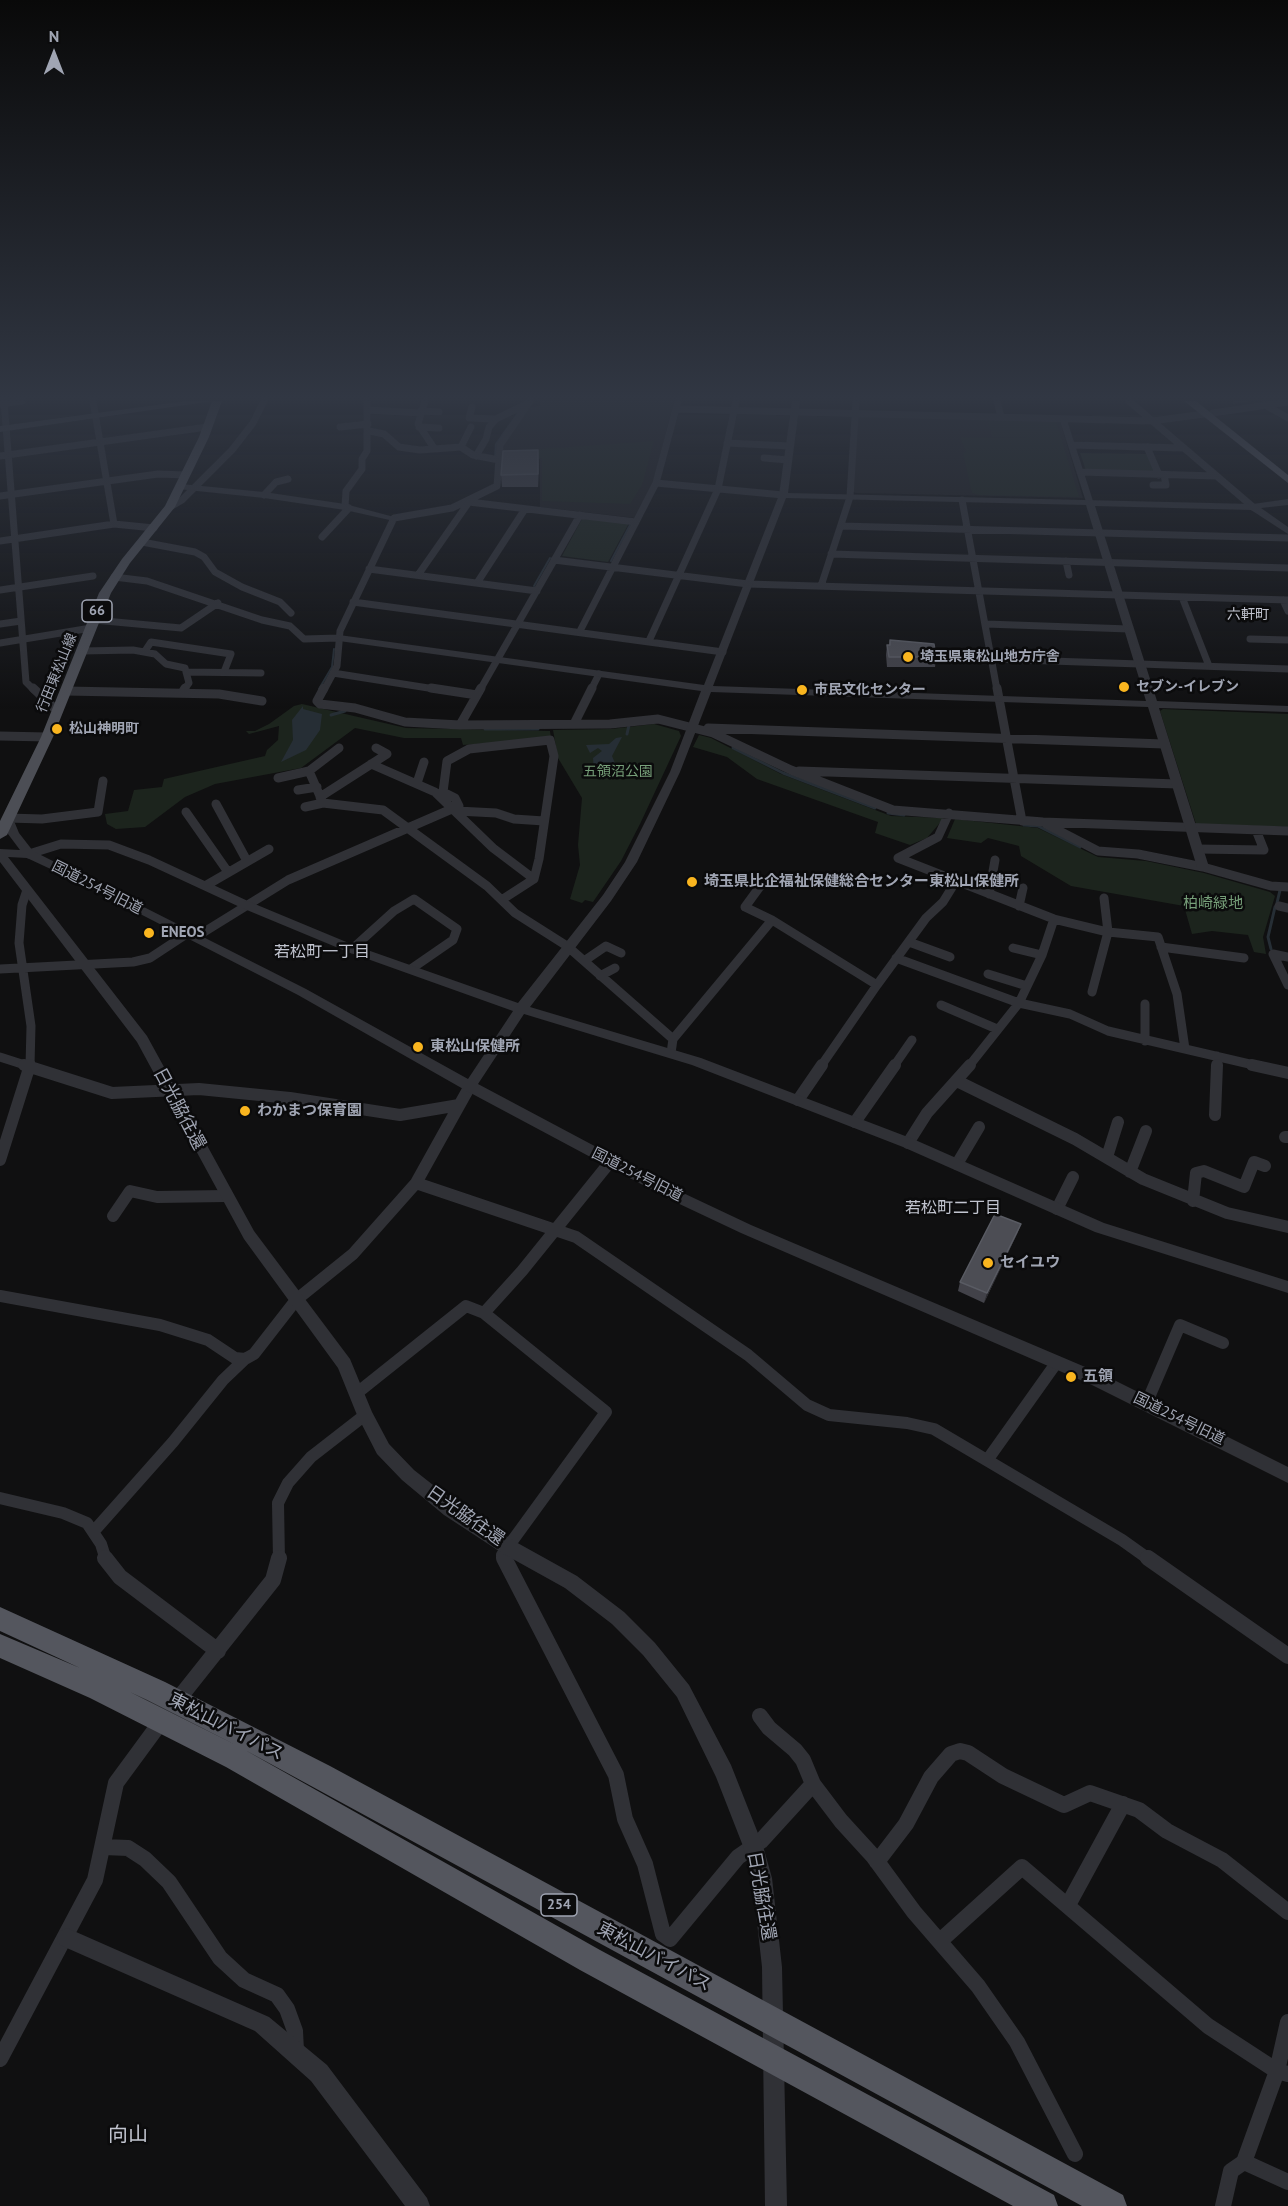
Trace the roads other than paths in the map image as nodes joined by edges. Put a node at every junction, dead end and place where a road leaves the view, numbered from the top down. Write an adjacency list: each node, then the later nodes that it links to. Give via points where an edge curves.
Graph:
1 (1090, 503): 31 (street)
2 (12, 504): 34 (street)
3 (110, 504): 26 (street)
4 (172, 504): 19 (main road, 行田東松山線 / 66)
5 (174, 504): 19 (street)
6 (326, 504): 20 (street)
7 (347, 504): 20 (street)
8 (462, 504): 24 (street)
9 (468, 504): 45 (street)
10 (487, 504): 22 (street)
11 (645, 504): 25 (street)
12 (711, 504): 46 (street)
13 (779, 504): 51 (street)
14 (848, 504): 27 (street)
15 (964, 504): 29 (street)
16 (1129, 504): 21 (street)
17 (1249, 504): 21 (street)
18 (1274, 504): 21 (street)
19 (170, 507): 28 (main road, 行田東松山線 / 66)
20 (347, 507): 24 (street); 32 (street)
21 (1253, 507): 30 (street)
22 (525, 508): 23 (street); 50 (street)
23 (580, 515): 25 (street); 39 (street)
24 (394, 518): 44 (street)
25 (636, 522): 42 (street)
26 (114, 524): 28 (street); 34 (street)
27 (841, 526): 29 (street); 37 (street)
28 (154, 528): 36 (main road, 行田東松山線 / 66)
29 (968, 529): 31 (street); 38 (street)
30 (1288, 531)
31 (1099, 533): 33 (street); 41 (street)
32 (322, 537)
33 (1288, 538)
34 (14, 539): 35 (street); 53 (street)
35 (0, 541)
36 (142, 542): 49 (main road, 行田東松山線 / 66); 63 (street, via 195,552 215,572 280,602)
37 (831, 554): 38 (street); 52 (street)
38 (974, 559): 40 (street); 55 (street)
39 (554, 560): 42 (street); 56 (street)
40 (1066, 561): 41 (street); 47 (street)
41 (1108, 563): 43 (street); 57 (street)
42 (612, 566): 46 (street); 70 (street)
43 (1288, 568)
44 (369, 569): 45 (street); 60 (street)
45 (418, 575): 50 (street)
46 (678, 575): 51 (street); 75 (street)
47 (1069, 575)
48 (93, 576): 53 (street)
49 (114, 577): 61 (street, via 147,581); 66 (main road, 行田東松山線 / 66)
50 (477, 583): 56 (street)
51 (748, 584): 52 (street); 79 (street)
52 (821, 586): 55 (street)
53 (19, 587): 54 (street); 64 (street)
54 (0, 590)
55 (980, 590): 57 (street); 68 (street)
56 (537, 591): 67 (street)
57 (1118, 595): 58 (street); 69 (street)
58 (1182, 597): 59 (street); 83 (street)
59 (1285, 600): 62 (street)
60 (353, 602): 67 (street); 71 (street)
61 (218, 603): 66 (street, via 181,628); 71 (street, via 290,626 304,639)
62 (1288, 611)
63 (291, 613)
64 (21, 621): 65 (street); 73 (street)
65 (0, 624)
66 (93, 624): 73 (street); 77 (main road, 行田東松山線 / 66)
67 (518, 624): 70 (street); 81 (street)
68 (986, 624): 69 (street); 80 (street)
69 (1129, 629): 82 (street)
70 (580, 632): 75 (street)
71 (339, 639): 81 (street); 88 (street)
72 (1250, 639): 74 (street)
73 (22, 640): 76 (street); 97 (street, via 26,682 52,707)
74 (1288, 640)
75 (649, 641): 79 (street)
76 (0, 643)
77 (82, 651): 78 (street); 91 (main road, 行田東松山線 / 66)
78 (146, 651): 85 (street, via 165,664 185,668); 86 (street, via 151,642 231,654)
79 (723, 652): 90 (street)
80 (992, 659): 82 (street); 94 (street)
81 (497, 660): 89 (street); 93 (street)
82 (1139, 664): 83 (street); 96 (street)
83 (1209, 666): 84 (street)
84 (1288, 669)
85 (186, 672): 86 (street); 92 (street, via 189,683)
86 (224, 672): 87 (street)
87 (261, 673)
88 (333, 673): 93 (street); 100 (street, via 317,701 320,704 355,708 405,722)
89 (599, 674): 90 (street); 99 (street)
90 (708, 689): 94 (street); 101 (street)
91 (66, 691): 92 (street); 97 (main road, 行田東松山線 / 66)
92 (182, 693): 95 (street)
93 (477, 695): 100 (street)
94 (1000, 699): 96 (street); 104 (street)
95 (262, 701)
96 (1152, 704): 98 (street); 105 (street)
97 (59, 707): 103 (main road, 行田東松山線 / 66)
98 (1288, 709)
99 (574, 724): 100 (street); 101 (street, via 648,718)
100 (460, 725)
101 (693, 728): 104 (street); 111 (street, via 713,733); 159 (street, via 631,862)
102 (0, 736): 103 (street)
103 (47, 737): 125 (main road, 行田東松山線 / 66)
104 (1007, 738): 105 (street); 114 (street)
105 (1164, 744): 117 (street)
106 (339, 748): 112 (street)
107 (376, 748): 109 (street, via 387,754)
108 (424, 762): 116 (street)
109 (371, 764): 116 (street); 119 (street)
110 (278, 768): 112 (street)
111 (791, 770): 114 (street); 124 (street, via 893,810)
112 (308, 771): 113 (street); 119 (street)
113 (278, 778)
114 (1015, 778): 117 (street); 127 (street)
115 (103, 781): 125 (street, via 98,812 42,819)
116 (417, 783): 122 (street, via 435,792)
117 (1177, 784): 129 (street)
118 (298, 790): 119 (street)
119 (320, 796): 121 (street); 130 (street, via 383,810)
120 (216, 804): 139 (street)
121 (305, 807)
122 (455, 810): 126 (street); 126 (street, via 459,806 455,798 443,792 442,787 447,761 469,749 550,740 554,756); 130 (street); 142 (street)
123 (186, 812): 141 (street)
124 (949, 813): 127 (street); 144 (street, via 938,837 898,858)
125 (8, 818): 133 (main road, 行田東松山線 / 66); 136 (street)
126 (544, 820): 142 (street)
127 (1022, 820): 128 (street)
128 (1043, 822): 129 (street); 140 (street, via 1098,851 1138,854)
129 (1191, 827): 131 (street); 135 (street)
130 (407, 828): 150 (street); 152 (street, via 288,880)
131 (1256, 830): 132 (street); 135 (street, via 1264,850)
132 (1288, 831)
133 (0, 835)
134 (269, 849): 139 (street)
135 (1197, 849): 140 (street)
136 (29, 854): 137 (street, 国道254号旧道); 145 (street, via 61,844 110,845); 157 (street, 国道254号旧道)
137 (0, 855): 148 (street, 日光脇往還)
138 (995, 860): 149 (street)
139 (247, 861): 141 (street)
140 (1203, 867): 146 (street, via 1271,886)
141 (228, 872): 145 (street)
142 (534, 879): 150 (street)
143 (764, 881): 155 (street, via 745,907)
144 (956, 881): 149 (street); 158 (street)
145 (205, 886): 152 (street)
146 (1288, 886)
147 (1023, 888): 153 (street)
148 (27, 890): 170 (street, 日光脇往還); 174 (street, via 19,944)
149 (989, 894): 153 (street)
150 (503, 898): 159 (street, via 515,913)
151 (1104, 898): 156 (street)
152 (246, 905): 157 (street); 162 (street)
153 (1019, 906): 154 (street)
154 (1054, 919): 156 (street); 164 (street)
155 (772, 920): 177 (street); 188 (street)
156 (1108, 932): 161 (street, via 1158,937); 180 (street)
157 (192, 935): 170 (street, via 150,958); 195 (street, 国道254号旧道)
158 (909, 942): 165 (street); 167 (street)
159 (567, 946): 169 (street); 184 (street)
160 (1013, 948): 164 (street)
161 (1161, 948): 168 (street); 189 (street, via 1177,994)
162 (352, 949): 173 (street); 173 (street, via 414,898 458,929 453,940)
163 (621, 952): 169 (street, via 606,946)
164 (1042, 955): 179 (street)
165 (950, 957)
166 (1288, 957): 178 (street, via 1273,954)
167 (896, 958): 177 (street); 181 (street)
168 (1244, 958)
169 (584, 961): 176 (street)
170 (86, 965): 174 (street); 196 (street, 日光脇往還, via 136,1031)
171 (615, 968): 176 (street)
172 (0, 969): 174 (street)
173 (411, 969): 184 (street)
174 (23, 970): 192 (street, via 31,1026)
175 (988, 974): 179 (street)
176 (600, 976): 188 (street)
177 (877, 985): 197 (street)
178 (1288, 985)
179 (1027, 987): 181 (street)
180 (1092, 992)
181 (1019, 1003): 185 (street); 187 (street, via 1070,1014 1108,1031)
182 (1145, 1004): 187 (street)
183 (941, 1005): 185 (street)
184 (521, 1009): 188 (street); 195 (street)
185 (997, 1029): 194 (street)
186 (912, 1040): 200 (street)
187 (1145, 1041): 189 (street)
188 (672, 1046): 197 (street)
189 (1185, 1049): 190 (street)
190 (1217, 1056): 193 (street); 199 (street)
191 (0, 1057): 192 (street)
192 (30, 1066): 196 (street, via 112,1093); 206 (street)
193 (1288, 1073)
194 (957, 1081): 204 (street, via 927,1113); 205 (street)
195 (470, 1086): 198 (street); 207 (street, 国道254号旧道)
196 (170, 1091): 198 (street, via 189,1088 290,1098 400,1115); 213 (street, 日光脇往還)
197 (798, 1100): 200 (street)
198 (459, 1105): 212 (street)
199 (1215, 1115)
200 (855, 1122): 204 (street)
201 (1118, 1122): 205 (street)
202 (979, 1127): 208 (street)
203 (1146, 1131): 210 (street)
204 (908, 1143): 208 (street)
205 (1107, 1157): 210 (street)
206 (0, 1160)
207 (610, 1162): 218 (street); 225 (street, 国道254号旧道, via 746,1229)
208 (957, 1164): 215 (street)
209 (1265, 1166): 214 (street, via 1254,1162 1244,1187 1204,1171 1196,1173)
210 (1130, 1172): 214 (street)
211 (1073, 1177): 215 (street)
212 (416, 1184): 218 (street); 221 (street, via 353,1254)
213 (226, 1196): 216 (street, via 157,1197 130,1191); 221 (street, 日光脇往還)
214 (1193, 1202): 217 (street)
215 (1058, 1209): 219 (street, via 1153,1246)
216 (113, 1216)
217 (1288, 1227)
218 (555, 1230): 222 (street); 229 (street, via 576,1238 748,1355 807,1405 829,1415 907,1423 934,1430)
219 (1288, 1287)
220 (0, 1296): 224 (street, via 159,1325 208,1340 235,1358)
221 (296, 1300): 224 (street, via 254,1354); 226 (street, 日光脇往還, via 329,1341)
222 (484, 1312): 226 (street, via 466,1306); 233 (street, via 606,1412)
223 (1223, 1343): 227 (street, via 1180,1325)
224 (245, 1359): 232 (street)
225 (1057, 1362): 227 (street, 国道254号旧道); 229 (street)
226 (357, 1393): 228 (street, 日光脇往還)
227 (1147, 1402): 230 (street, 国道254号旧道)
228 (365, 1415): 233 (street, 日光脇往還, via 383,1449 408,1475 450,1509); 236 (street, via 311,1457 288,1483 278,1503 278,1570)
229 (988, 1459): 237 (street, via 1122,1540)
230 (1288, 1475)
231 (0, 1498): 232 (street, via 79,1518)
232 (94, 1530): 236 (street, via 106,1560 120,1577)
233 (508, 1547): 242 (street, 日光脇往還, via 549,1568 618,1618 683,1691 708,1736); 242 (street, via 502,1555 616,1775 625,1819 645,1864 663,1934 670,1939 727,1869)
234 (0, 1619): 238 (highway, 東松山バイパス / 254)
235 (0, 1646): 238 (highway, 東松山バイパス / 254, via 99,1689)
236 (218, 1651): 238 (street)
237 (1288, 1656)
238 (169, 1711): 243 (street, via 117,1783 110,1801); 249 (highway, 東松山バイパス / 254, via 321,1775); 253 (highway, 東松山バイパス / 254, via 235,1758)
239 (760, 1716): 240 (street, via 803,1760)
240 (813, 1784): 242 (street); 244 (street)
241 (1123, 1804): 244 (street, via 1090,1793 1064,1805 960,1751 951,1754 931,1777 906,1824); 245 (street); 246 (street, via 1222,1860)
242 (753, 1846): 249 (street, 日光脇往還, via 768,1916)
243 (104, 1847): 247 (street, via 95,1880); 251 (street, via 128,1848 145,1859 169,1882 220,1958 244,1980 277,1995 295,2031)
244 (877, 1862): 248 (street)
245 (1068, 1905): 248 (street, via 1022,1867); 254 (street, via 1208,2026)
246 (1288, 1912)
247 (67, 1938): 251 (street, via 262,2024); 252 (street)
248 (940, 1941): 255 (street, via 1017,2042)
249 (773, 2021): 253 (street, 日光脇往還); 261 (highway, 東松山バイパス / 254)
250 (1288, 2022): 254 (street)
251 (296, 2051): 258 (street, via 326,2081)
252 (0, 2059)
253 (774, 2060): 259 (street, 日光脇往還); 260 (highway, 東松山バイパス / 254)
254 (1282, 2073): 256 (street)
255 (1075, 2154)
256 (1244, 2162): 257 (street); 262 (street, via 1231,2171)
257 (1288, 2182)
258 (419, 2206)
259 (776, 2206)
260 (1043, 2206)
261 (1112, 2206)
262 (1223, 2206)

